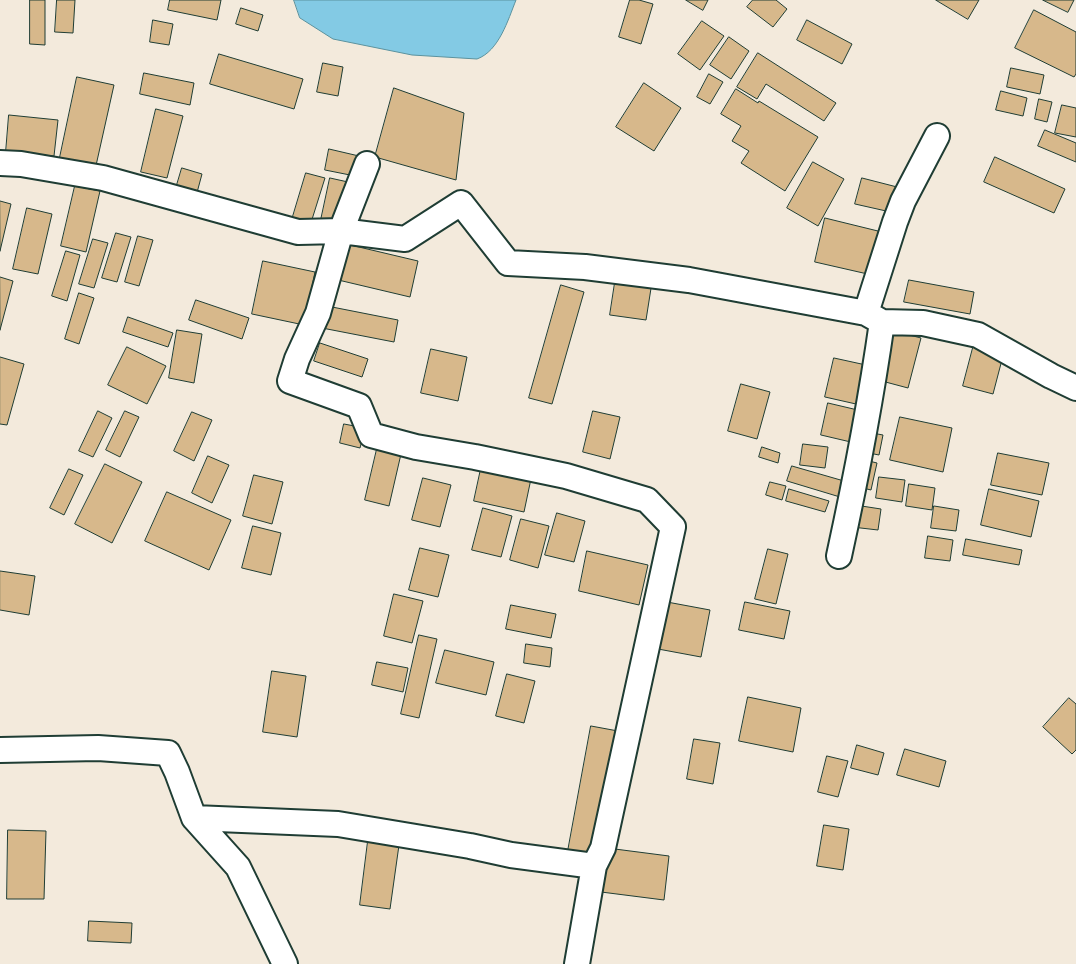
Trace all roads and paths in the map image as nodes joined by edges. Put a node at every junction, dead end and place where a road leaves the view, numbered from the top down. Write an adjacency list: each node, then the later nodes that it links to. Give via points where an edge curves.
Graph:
1 (936, 136): 5 (street, via 895,222)
2 (0, 163): 4 (street, via 103,178 298,232)
3 (367, 164): 4 (street)
4 (341, 231): 5 (street, via 405,239 461,203 508,263 585,267 690,280); 10 (street, via 318,313 290,381 359,406 371,435 566,476 647,500 674,527 603,848)
5 (874, 317): 6 (street, via 978,335); 7 (street, via 874,383)
6 (1076, 388)
7 (839, 556)
8 (0, 750): 9 (street, via 98,748 168,752)
9 (194, 818): 10 (street, via 338,824 511,855); 11 (street, via 238,868)
10 (594, 866): 12 (street)
11 (286, 964)
12 (577, 964)

